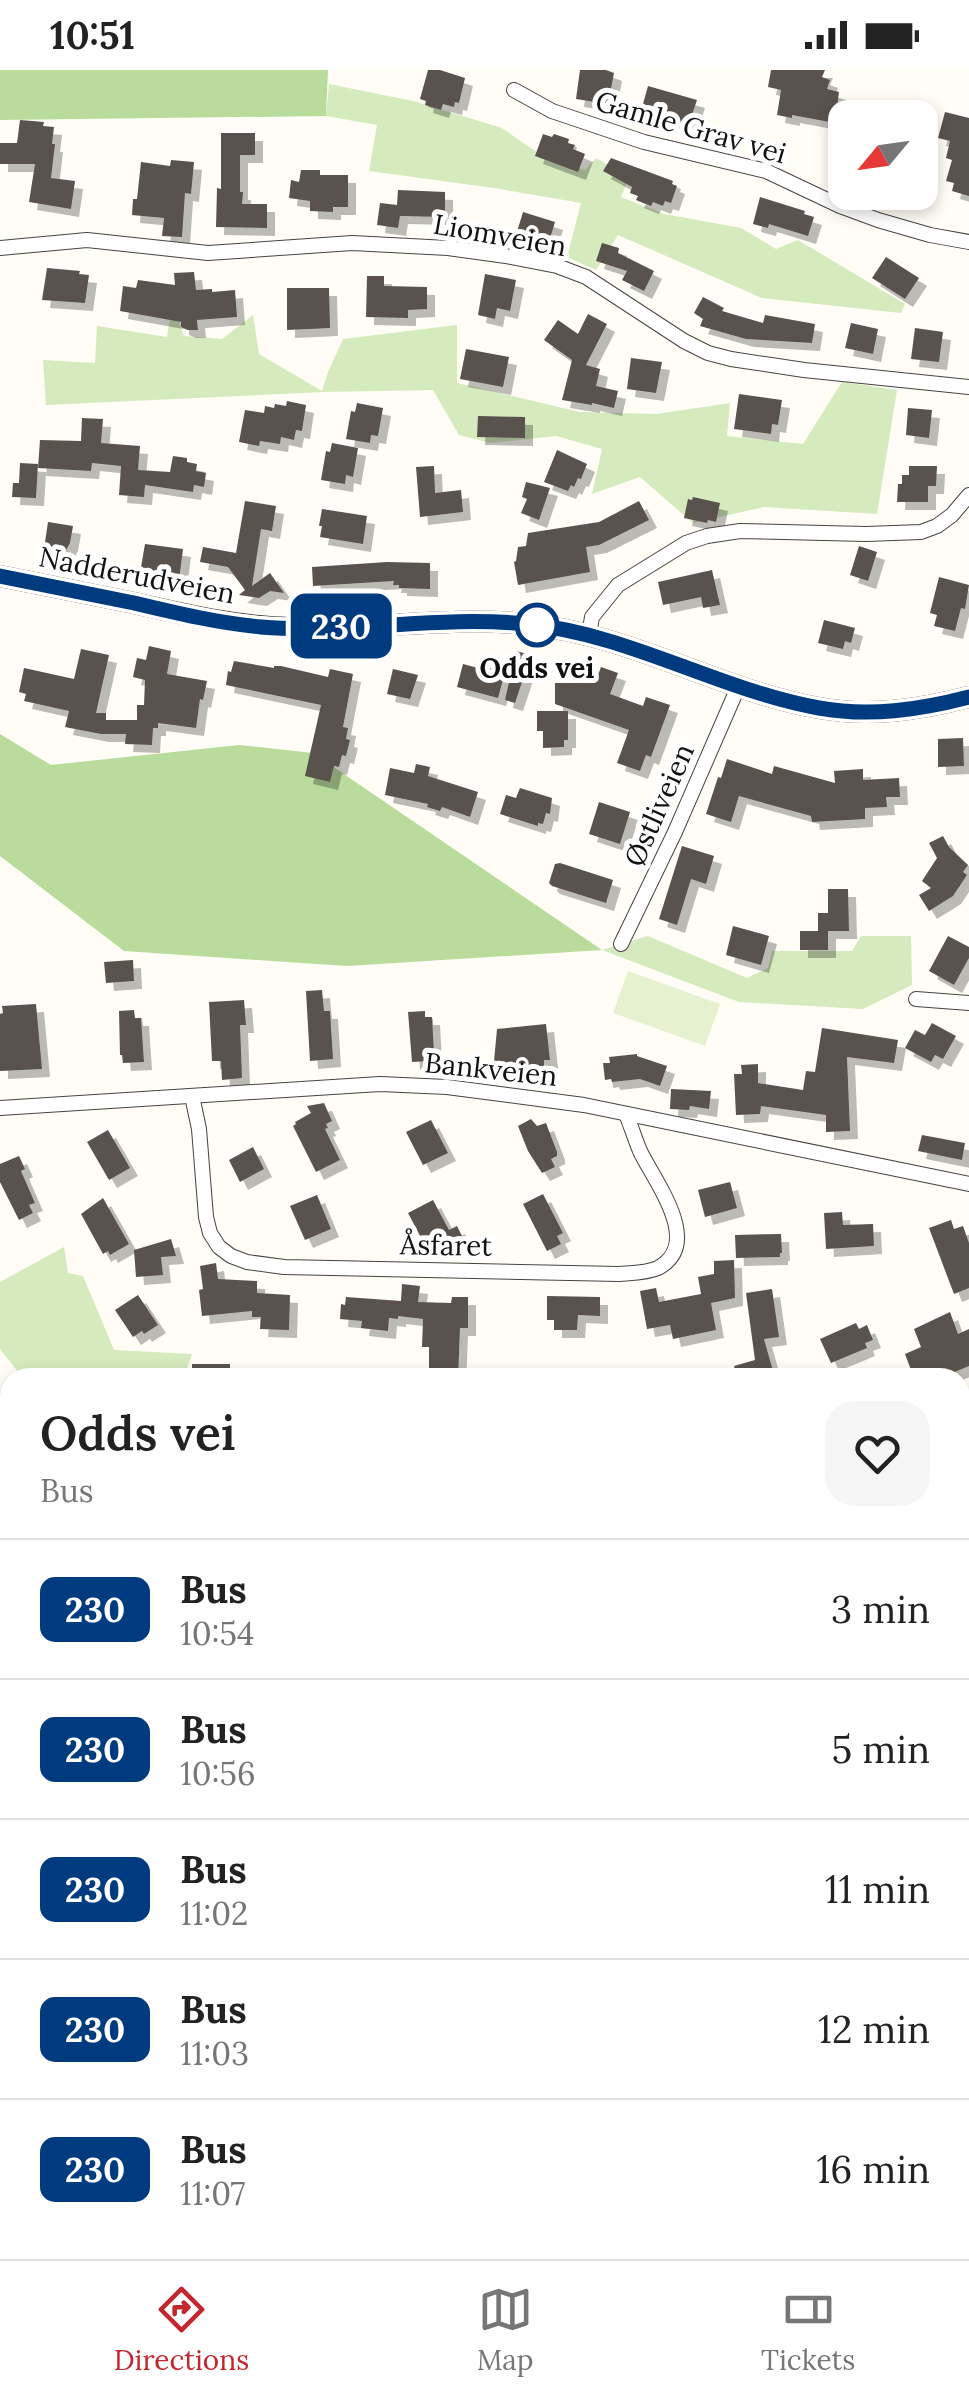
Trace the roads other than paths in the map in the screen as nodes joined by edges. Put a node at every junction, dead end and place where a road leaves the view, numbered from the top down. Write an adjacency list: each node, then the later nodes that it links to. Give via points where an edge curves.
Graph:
1 (514, 90): 2 (street, Gamle Grav vei, via 552,112 766,171 878,220)
2 (969, 242)
3 (0, 248): 4 (street, Liomveien, via 87,240 208,253 352,243 506,256 586,278 684,340 731,359)
4 (969, 387)
5 (969, 495): 7 (street, via 952,515 921,532 740,531 686,543 618,585 592,617)
6 (0, 576): 7 (main road, Nadderudveien, via 261,626 490,622)
7 (588, 635): 8 (main road, Nadderudveien)
8 (739, 685): 9 (main road, Nadderudveien, via 853,712); 10 (street, Østliveien)
9 (969, 697)
10 (621, 944)
11 (916, 999): 12 (street)
12 (969, 1002)
13 (192, 1096): 14 (street, Bankveien); 15 (street, Bankveien, via 380,1084 464,1089); 15 (street, Åsfaret, via 210,1234 230,1256 284,1266 619,1274 657,1268 670,1258 677,1231)
14 (0, 1108)
15 (626, 1114): 16 (street, Bankveien)
16 (969, 1184)

